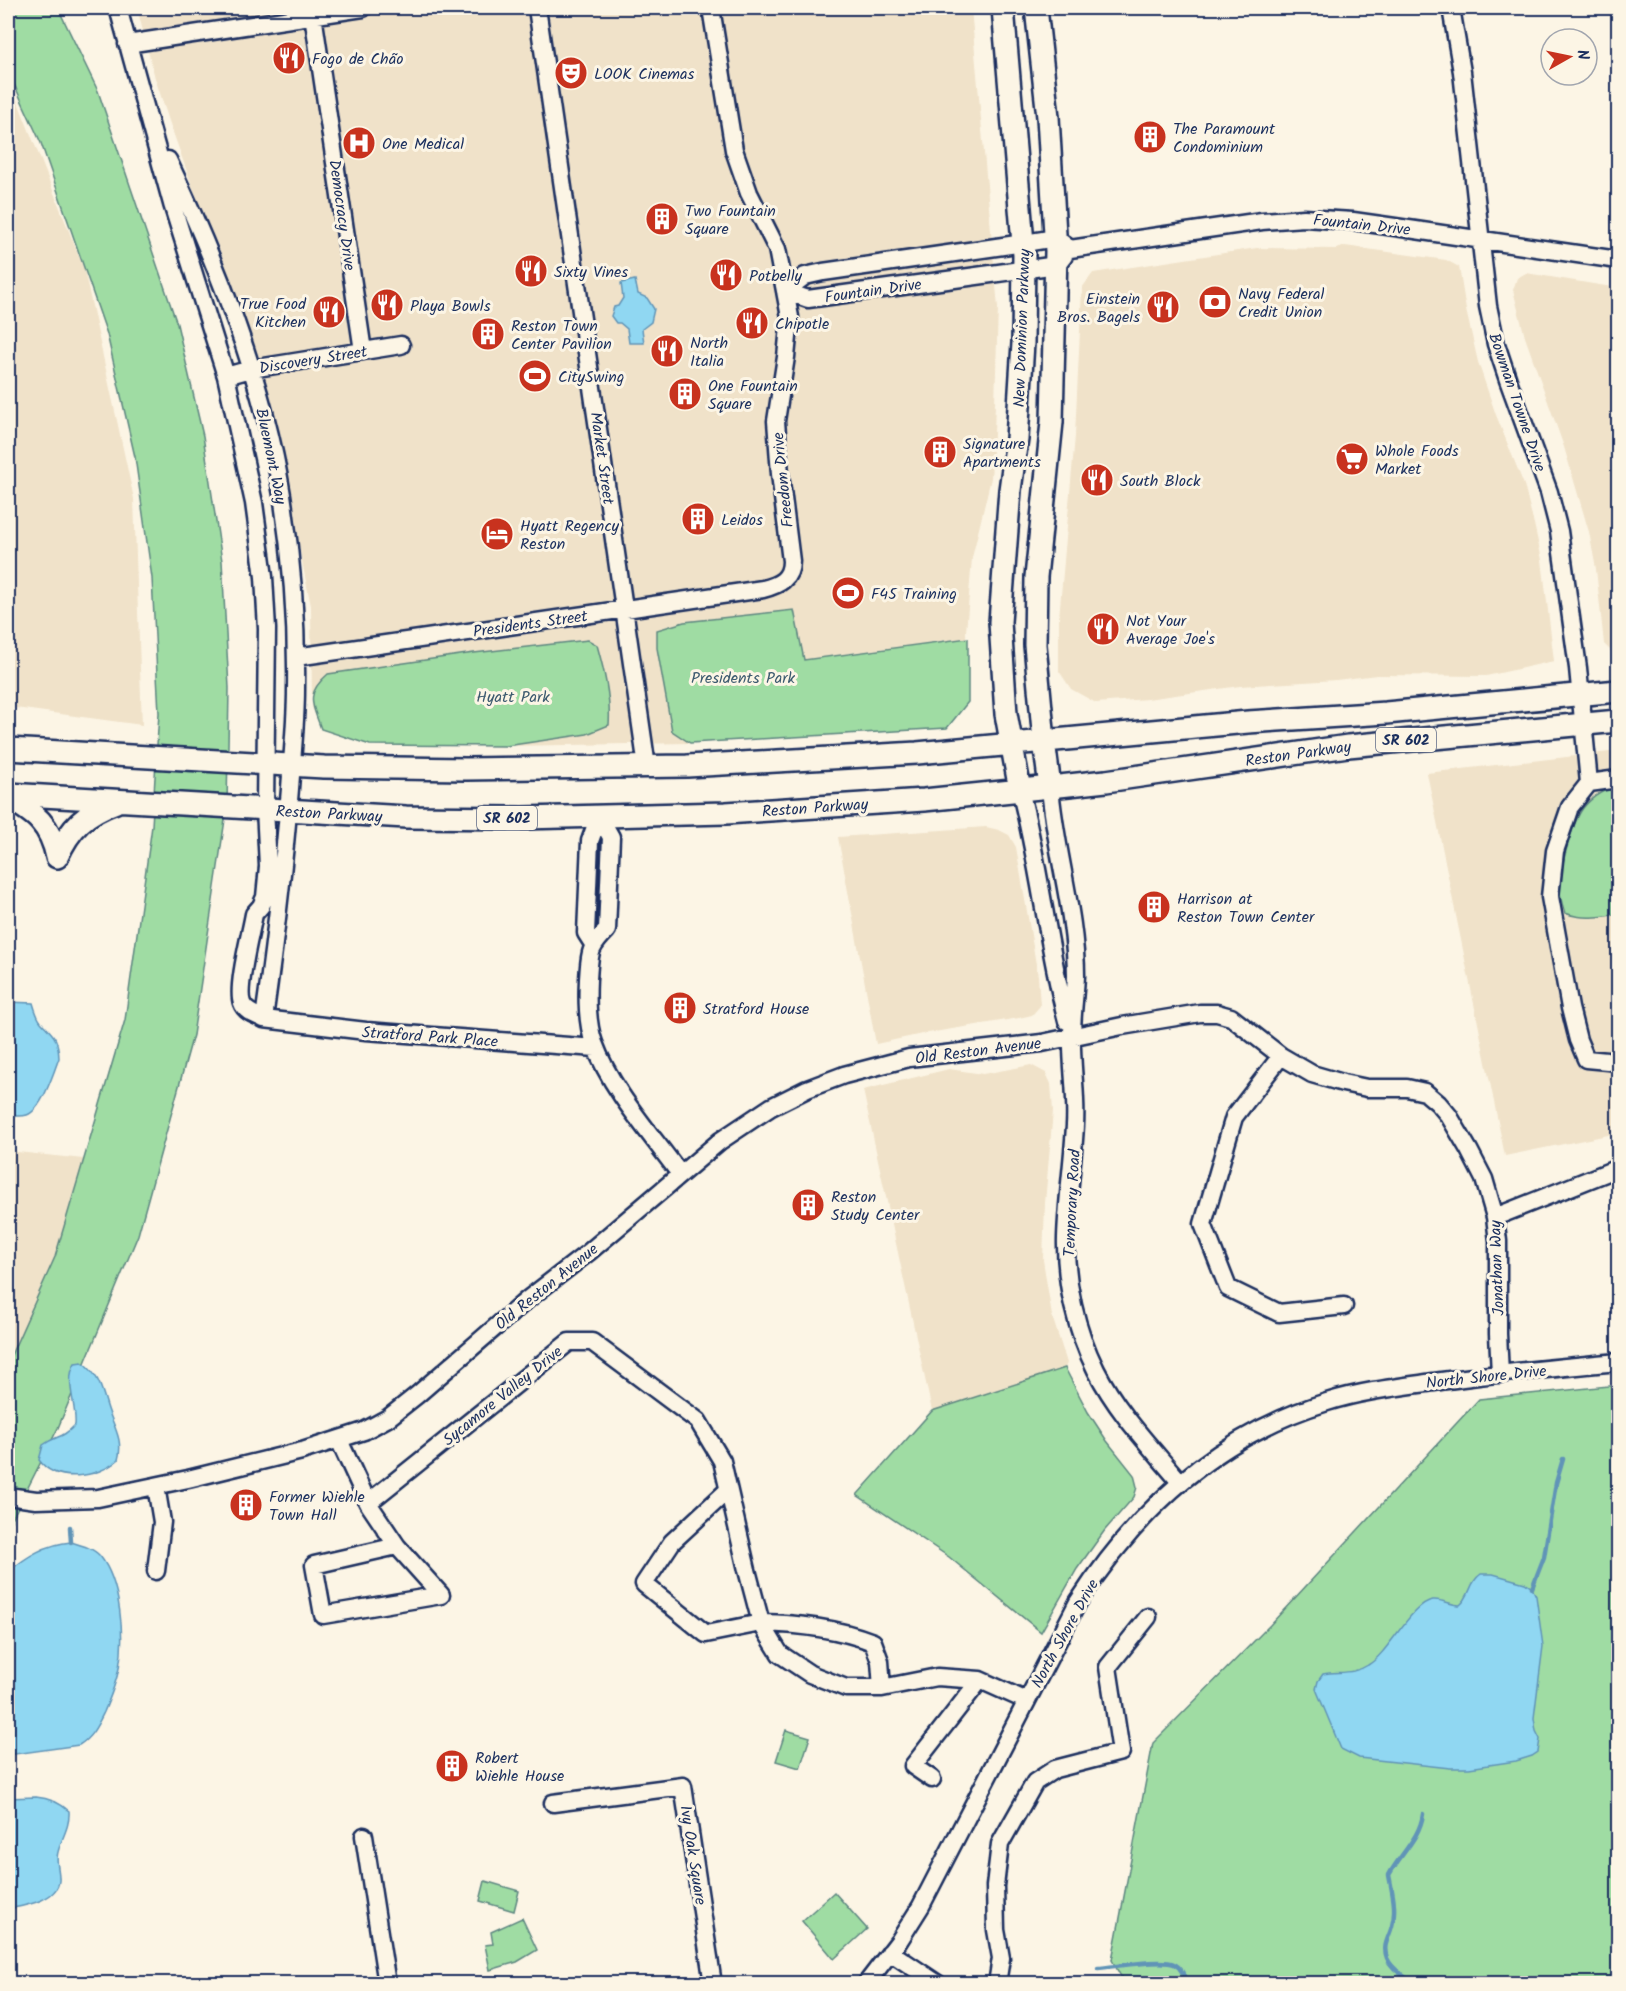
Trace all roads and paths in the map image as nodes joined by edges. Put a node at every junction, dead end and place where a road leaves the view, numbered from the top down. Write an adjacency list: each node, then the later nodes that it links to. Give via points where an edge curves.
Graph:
1 (118, 8): 9 (street, Bluemont Way)
2 (363, 8): 8 (street)
3 (537, 8): 22 (street, Market Street)
4 (711, 8): 16 (street, Freedom Drive, via 734,150 777,249)
5 (1003, 8): 12 (main road, New Dominion Parkway)
6 (1035, 8): 13 (main road, New Dominion Parkway)
7 (1451, 8): 11 (street, Bowman Towne Drive)
8 (313, 11): 9 (street); 18 (street, Democracy Drive)
9 (127, 44): 10 (street, Bluemont Way)
10 (150, 121): 19 (street, Bluemont Way, via 188,201); 20 (street, Bluemont Way)
11 (1480, 240): 13 (street, Fountain Drive, via 1353,221 1304,218); 14 (street, Fountain Drive); 25 (street, Bowman Towne Drive, via 1497,344 1559,531)
12 (1024, 243): 13 (street, Fountain Drive); 15 (main road, New Dominion Parkway); 16 (street, Fountain Drive, via 823,272 805,276)
13 (1061, 251): 15 (street, Fountain Drive); 28 (main road, New Dominion Parkway, via 1052,422 1036,577 1035,645)
14 (1618, 260)
15 (1024, 269): 16 (street, Fountain Drive, via 808,299); 29 (main road, New Dominion Parkway, via 1017,439 1000,622)
16 (785, 291): 21 (street, Freedom Drive, via 790,327 776,422 791,567 783,582)
17 (401, 345): 18 (street, Discovery Street)
18 (363, 351): 19 (street, Discovery Street)
19 (251, 369): 20 (street, Discovery Street); 23 (street, Bluemont Way, via 282,493)
20 (226, 376): 31 (street, Bluemont Way, via 254,503 264,577)
21 (763, 589): 22 (street, Presidents Street)
22 (624, 609): 23 (street, Presidents Street); 33 (street, Market Street)
23 (296, 657): 32 (street, Bluemont Way)
24 (1618, 691): 25 (main road, Reston Parkway / SR 602)
25 (1581, 695): 27 (street, Bowman Towne Drive); 28 (main road, Reston Parkway / SR 602)
26 (1618, 721): 27 (main road, Reston Parkway / SR 602)
27 (1583, 723): 35 (street, Bowman Towne Drive); 36 (main road, Reston Parkway / SR 602, via 1348,746)
28 (1044, 741): 29 (main road, Reston Parkway / SR 602); 36 (main road, New Dominion Parkway)
29 (1011, 744): 33 (main road, Reston Parkway / SR 602, via 916,753); 37 (main road, New Dominion Parkway)
30 (8, 748): 31 (main road, Reston Parkway / SR 602)
31 (265, 763): 32 (main road, Reston Parkway / SR 602); 40 (street, Bluemont Way)
32 (292, 765): 33 (main road, Reston Parkway / SR 602, via 466,769); 41 (street, Bluemont Way)
33 (647, 766)
34 (1618, 779): 35 (street)
35 (1589, 783): 47 (street, via 1570,807 1555,851 1550,897 1578,1040 1586,1059)
36 (1050, 787): 37 (main road, Reston Parkway / SR 602); 44 (street, Temporary Road, via 1075,964)
37 (1020, 790): 42 (main road, Reston Parkway / SR 602, via 726,813); 44 (street, Temporary Road)
38 (8, 796): 39 (main road, Reston Parkway / SR 602); 39 (main road, via 37,815 50,832 57,857 84,818 98,808)
39 (126, 801): 40 (main road, Reston Parkway / SR 602)
40 (265, 809): 41 (main road, Reston Parkway / SR 602); 43 (street, via 265,897 254,914 240,991 242,1004)
41 (289, 811): 42 (main road, Reston Parkway / SR 602, via 406,817); 43 (street)
42 (599, 816): 45 (street, via 590,841 586,933 593,944 587,999)
43 (264, 1019): 45 (street, Stratford Park Place, via 366,1031)
44 (1071, 1036): 46 (street, Jonathan Way, via 1170,1017 1217,1013 1231,1017); 49 (street, Old Reston Avenue, via 1042,1043 909,1058 844,1075 771,1107); 55 (street, Temporary Road, via 1075,1125 1066,1239 1073,1306 1095,1369 1111,1396)
45 (596, 1048): 49 (street, via 618,1090)
46 (1281, 1056): 50 (street, Jonathan Way, via 1312,1074 1343,1083 1425,1092 1449,1116 1469,1150 1484,1179); 51 (street, via 1234,1117 1203,1224 1228,1288 1279,1313)
47 (1618, 1062)
48 (1618, 1168): 50 (street)
49 (680, 1174): 54 (street, Old Reston Avenue, via 410,1401 388,1418)
50 (1495, 1217): 53 (street, Jonathan Way)
51 (1344, 1306)
52 (1618, 1362): 53 (street, North Shore Drive)
53 (1500, 1374): 55 (street, North Shore Drive, via 1385,1388 1325,1402 1248,1436)
54 (339, 1440): 56 (street, Old Reston Avenue); 59 (street)
55 (1180, 1482): 66 (street, North Shore Drive, via 1128,1533 1102,1566 1078,1602)
56 (156, 1486): 58 (street, Old Reston Avenue, via 98,1498 36,1500); 61 (street, via 162,1522)
57 (728, 1490): 59 (street, Sycamore Valley Drive, via 722,1461 698,1421 592,1342 569,1342); 63 (street, Sycamore Valley Drive); 63 (street, via 672,1542 644,1584 706,1634)
58 (8, 1496)
59 (368, 1503): 60 (street)
60 (398, 1546): 60 (street, via 314,1565 323,1615 441,1595)
61 (156, 1570)
62 (1148, 1617): 75 (street, via 1108,1667 1121,1752 1056,1769 1035,1782 1000,1844 995,1886 1001,1958)
63 (761, 1623): 65 (street, Sycamore Valley Drive, via 780,1654 810,1674 846,1688); 65 (street, via 800,1624 848,1632 873,1642 880,1661)
64 (980, 1680): 65 (street, Sycamore Valley Drive, via 937,1677); 66 (street, Sycamore Valley Drive); 67 (street, via 913,1766)
65 (882, 1688)
66 (1027, 1701): 70 (street, North Shore Drive, via 921,1906)
67 (932, 1779)
68 (553, 1803): 72 (street, Ivy Oak Square, via 683,1786)
69 (364, 1836): 71 (street)
70 (891, 1952): 73 (street, North Shore Drive); 74 (street)
71 (387, 1983)
72 (714, 1983)
73 (866, 1983)
74 (938, 1983)
75 (997, 1983)

